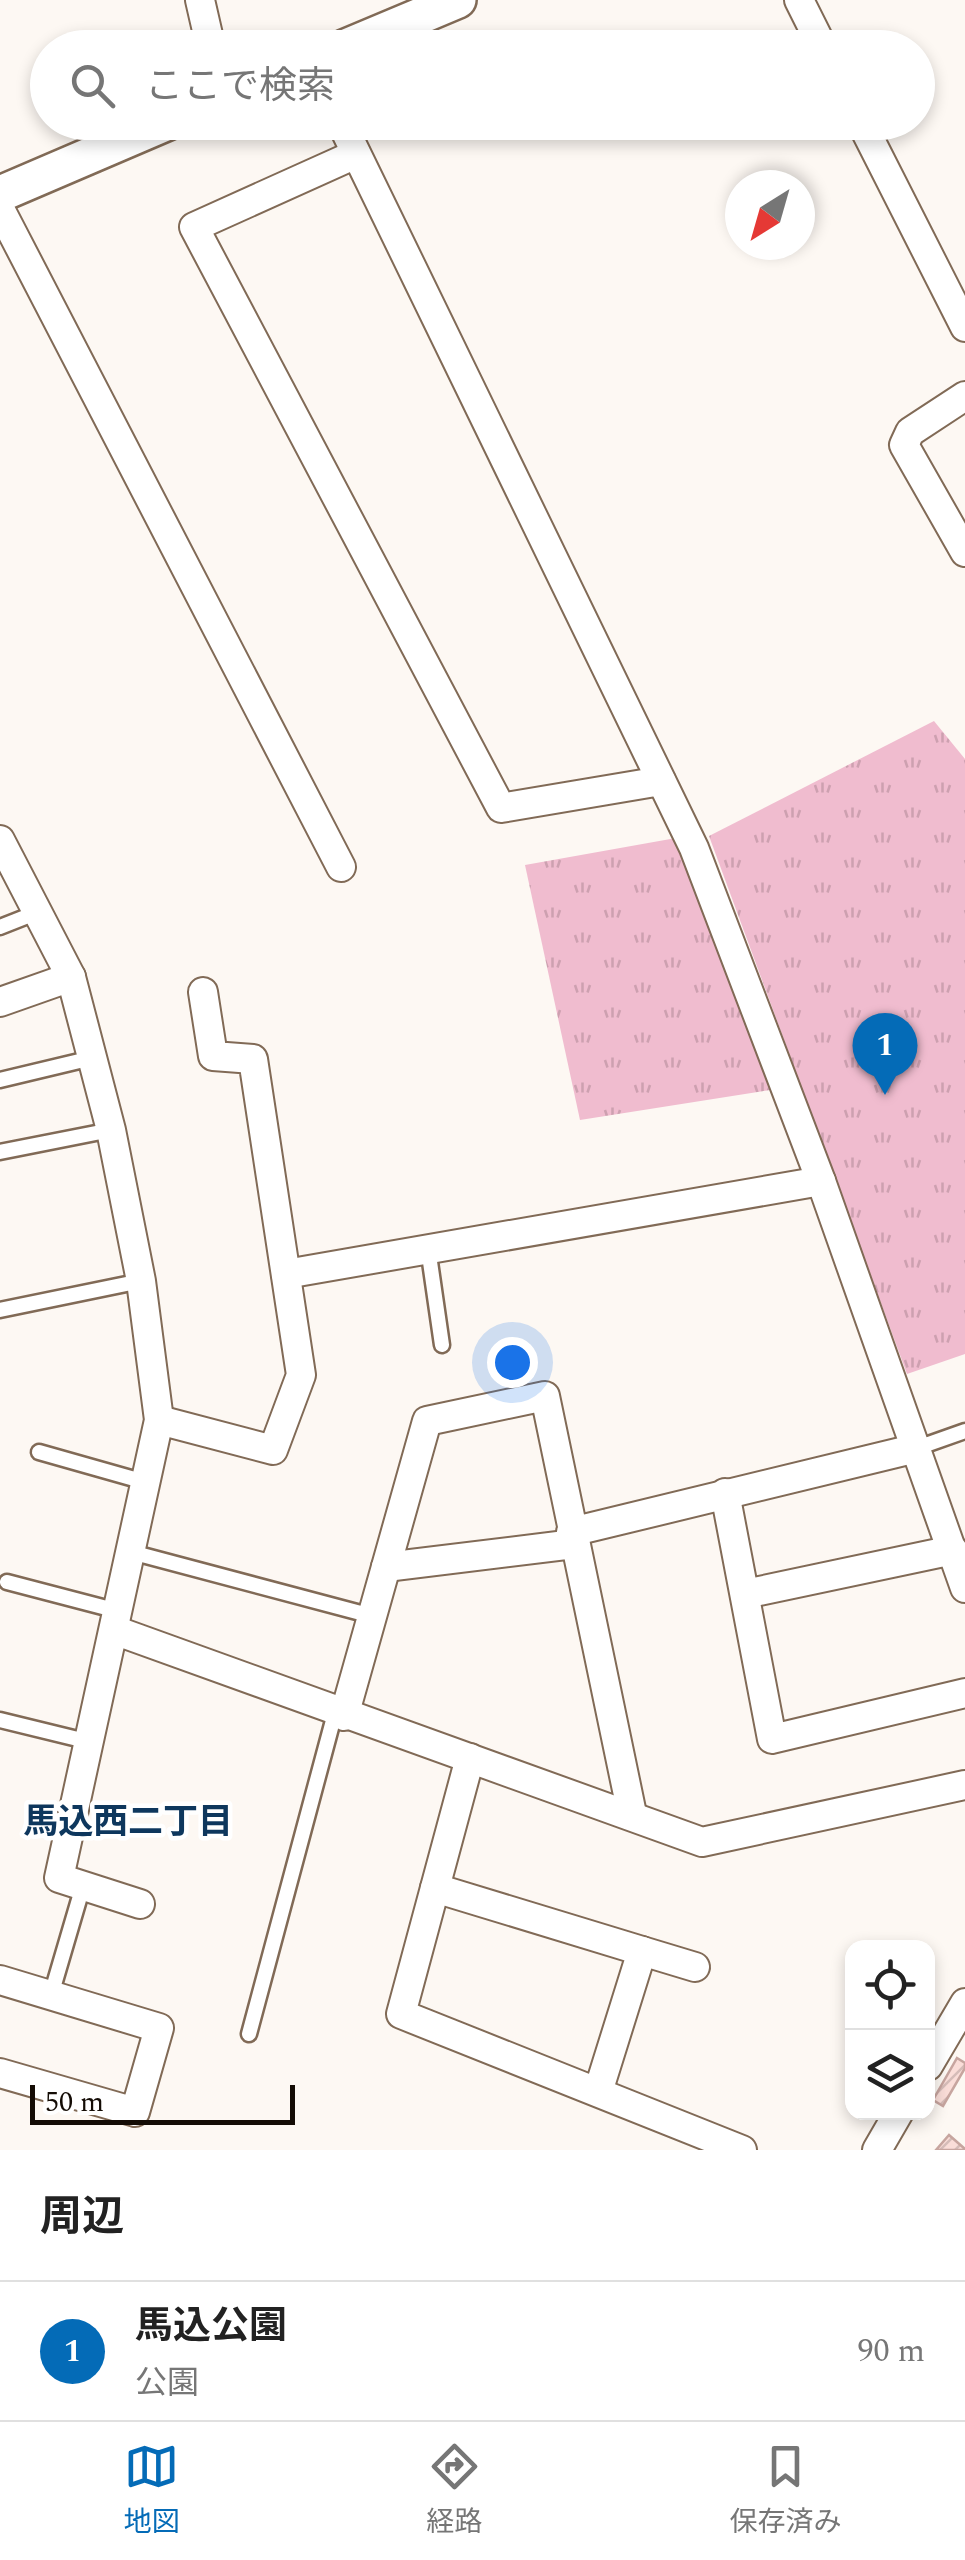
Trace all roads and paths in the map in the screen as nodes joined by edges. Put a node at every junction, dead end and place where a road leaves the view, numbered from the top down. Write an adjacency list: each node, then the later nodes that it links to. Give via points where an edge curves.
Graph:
1 (200, 0): 4 (street)
2 (458, 0): 5 (street)
3 (799, 0): 6 (street)
4 (207, 30)
5 (387, 30)
6 (814, 30)
7 (126, 140): 11 (street)
8 (349, 140): 10 (street)
9 (870, 140): 13 (street)
10 (356, 154): 16 (street); 16 (street, via 194,226 502,808)
11 (0, 194)
12 (0, 209): 18 (street)
13 (965, 328)
14 (965, 396): 15 (street, via 910,432 904,445)
15 (965, 552)
16 (662, 781): 28 (street, via 694,848)
17 (0, 840): 19 (street)
18 (341, 867)
19 (38, 912): 20 (lane); 21 (street)
20 (0, 926)
21 (71, 978): 23 (street); 24 (street)
22 (202, 992): 30 (street, via 213,1056 253,1058)
23 (0, 1002)
24 (92, 1058): 25 (lane); 26 (street)
25 (0, 1080)
26 (110, 1130): 27 (lane); 31 (street)
27 (0, 1152)
28 (821, 1182): 29 (street); 36 (street)
29 (428, 1248): 30 (street); 33 (lane)
30 (286, 1274): 34 (street, via 301,1375 273,1450)
31 (140, 1281): 32 (lane); 34 (street)
32 (0, 1310)
33 (442, 1345)
34 (158, 1420): 38 (street)
35 (965, 1430): 36 (lane)
36 (917, 1448): 39 (street); 41 (street)
37 (38, 1452): 38 (lane)
38 (145, 1482): 42 (street)
39 (725, 1493): 40 (street); 46 (street)
40 (572, 1538): 43 (street); 43 (street, via 545,1396 427,1422); 55 (street)
41 (956, 1542): 45 (street); 46 (street)
42 (131, 1552): 47 (lane); 48 (street)
43 (386, 1567): 47 (street)
44 (7, 1582): 48 (lane)
45 (965, 1588)
46 (745, 1594): 49 (street, via 772,1739)
47 (372, 1616): 50 (street)
48 (116, 1621): 50 (street); 52 (street)
49 (965, 1694)
50 (339, 1714): 53 (street); 64 (lane)
51 (0, 1720): 52 (lane)
52 (90, 1742): 56 (street, via 59,1878)
53 (470, 1758): 55 (street); 57 (street)
54 (965, 1785): 55 (street, via 702,1842)
55 (632, 1814)
56 (83, 1886): 58 (street); 62 (lane)
57 (434, 1888): 59 (street); 67 (street, via 400,2014)
58 (140, 1904)
59 (642, 1952): 60 (street); 67 (street)
60 (695, 1967)
61 (0, 1980): 62 (street)
62 (51, 1995): 66 (street, via 159,2028 135,2112)
63 (965, 2004): 65 (street)
64 (249, 2034)
65 (935, 2054)
66 (0, 2073)
67 (598, 2092): 69 (street)
68 (894, 2120): 70 (street)
69 (742, 2150)
70 (877, 2150)

